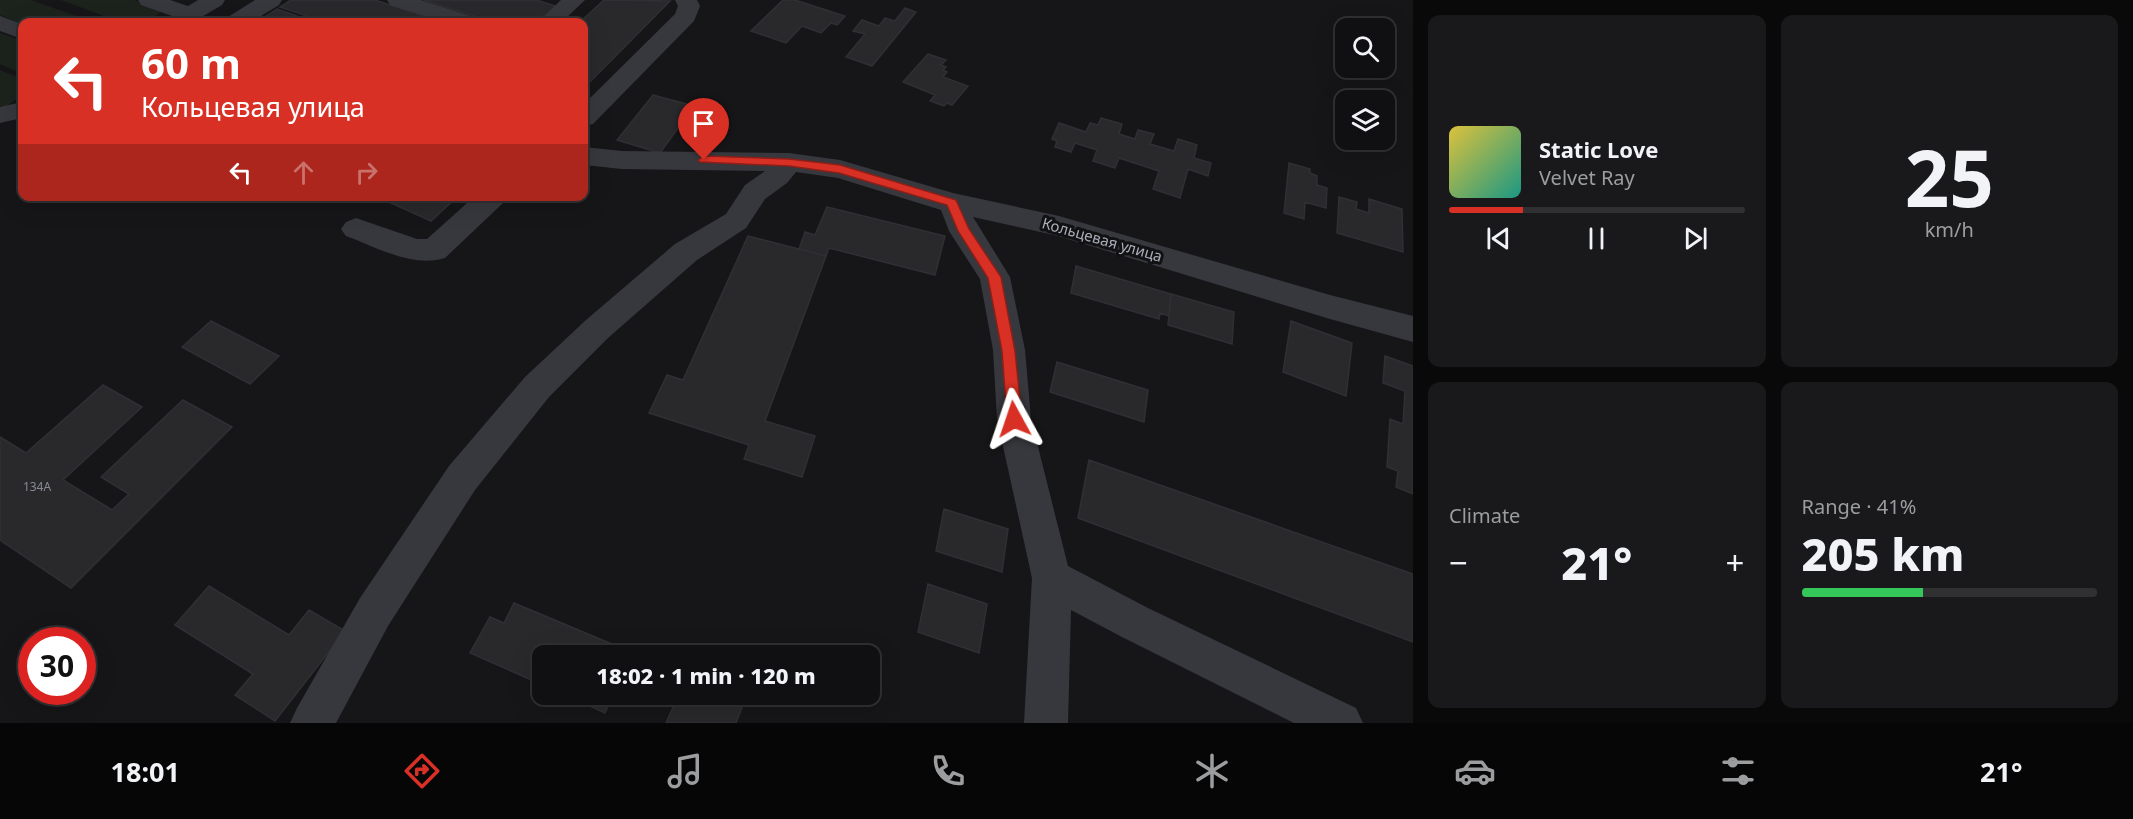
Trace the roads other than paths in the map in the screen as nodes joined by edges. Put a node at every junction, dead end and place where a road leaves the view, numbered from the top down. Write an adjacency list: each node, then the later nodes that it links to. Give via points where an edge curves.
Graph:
1 (149, 0): 7 (street)
2 (214, 0): 8 (street)
3 (271, 0): 9 (street)
4 (398, 0): 10 (street)
5 (574, 0): 11 (street)
6 (686, 0): 15 (street, via 686,16)
7 (182, 18)
8 (186, 18)
9 (242, 18)
10 (454, 18)
11 (554, 18)
12 (0, 23): 13 (street)
13 (18, 30)
14 (18, 111): 16 (street)
15 (588, 114)
16 (0, 115)
17 (588, 156): 18 (street, Кольцевая улица)
18 (789, 162): 20 (street, Кольцевая улица, via 840,169); 24 (street, via 755,192 736,221 686,252 537,387 462,478 374,612)
19 (488, 201): 21 (street, via 434,250 416,250)
20 (952, 203): 22 (street, Кольцевая улица, via 1059,226); 23 (street, via 964,231 994,277 1009,351 1014,419)
21 (356, 229)
22 (1413, 329)
23 (1052, 578): 25 (street); 26 (street)
24 (312, 723)
25 (1046, 723)
26 (1341, 723)

